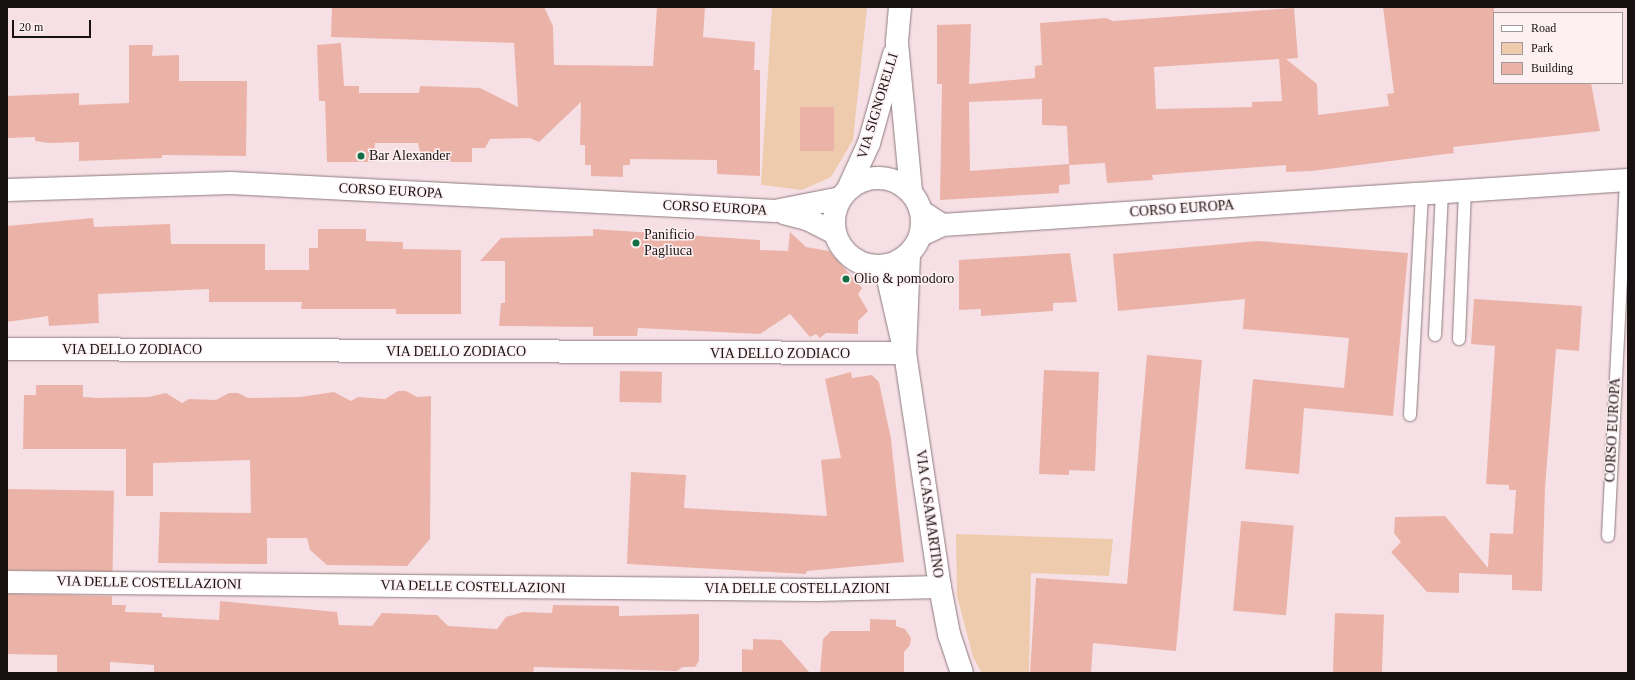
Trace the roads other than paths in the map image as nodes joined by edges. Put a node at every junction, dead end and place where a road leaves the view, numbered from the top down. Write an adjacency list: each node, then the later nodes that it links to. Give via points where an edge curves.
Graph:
1 (900, 7): 2 (street, VIA SIGNORELLI)
2 (897, 44): 6 (street, VIA SIGNORELLI); 8 (street, VIA SIGNORELLI, via 869,143)
3 (1627, 180): 5 (street, CORSO EUROPA); 21 (lane, CORSO EUROPA)
4 (7, 190): 9 (street, CORSO EUROPA, via 231,183)
5 (1465, 190): 7 (street, CORSO EUROPA); 17 (lane)
6 (911, 191): 8 (street, via 897,181 880,177 863,180); 10 (street)
7 (1432, 193): 11 (street, CORSO EUROPA); 16 (lane); 20 (lane)
8 (844, 194): 9 (street, CORSO EUROPA); 12 (street, via 834,215)
9 (775, 211): 12 (street, CORSO EUROPA, via 807,219)
10 (922, 212): 11 (street); 13 (street)
11 (942, 225): 13 (street, CORSO EUROPA)
12 (835, 233): 15 (street, via 840,245 854,259 872,267)
13 (921, 235): 14 (street)
14 (909, 255): 15 (street); 19 (street, VIA CASAMARTINO)
15 (885, 266): 19 (street, VIA CASAMARTINO)
16 (1435, 335)
17 (1459, 339)
18 (7, 349): 19 (street, VIA DELLO ZODIACO)
19 (905, 353): 23 (street, VIA CASAMARTINO)
20 (1410, 415)
21 (1608, 536)
22 (7, 582): 23 (street, VIA DELLE COSTELLAZIONI, via 817,590)
23 (940, 587): 24 (street, VIA CASAMARTINO, via 949,634)
24 (962, 673)

